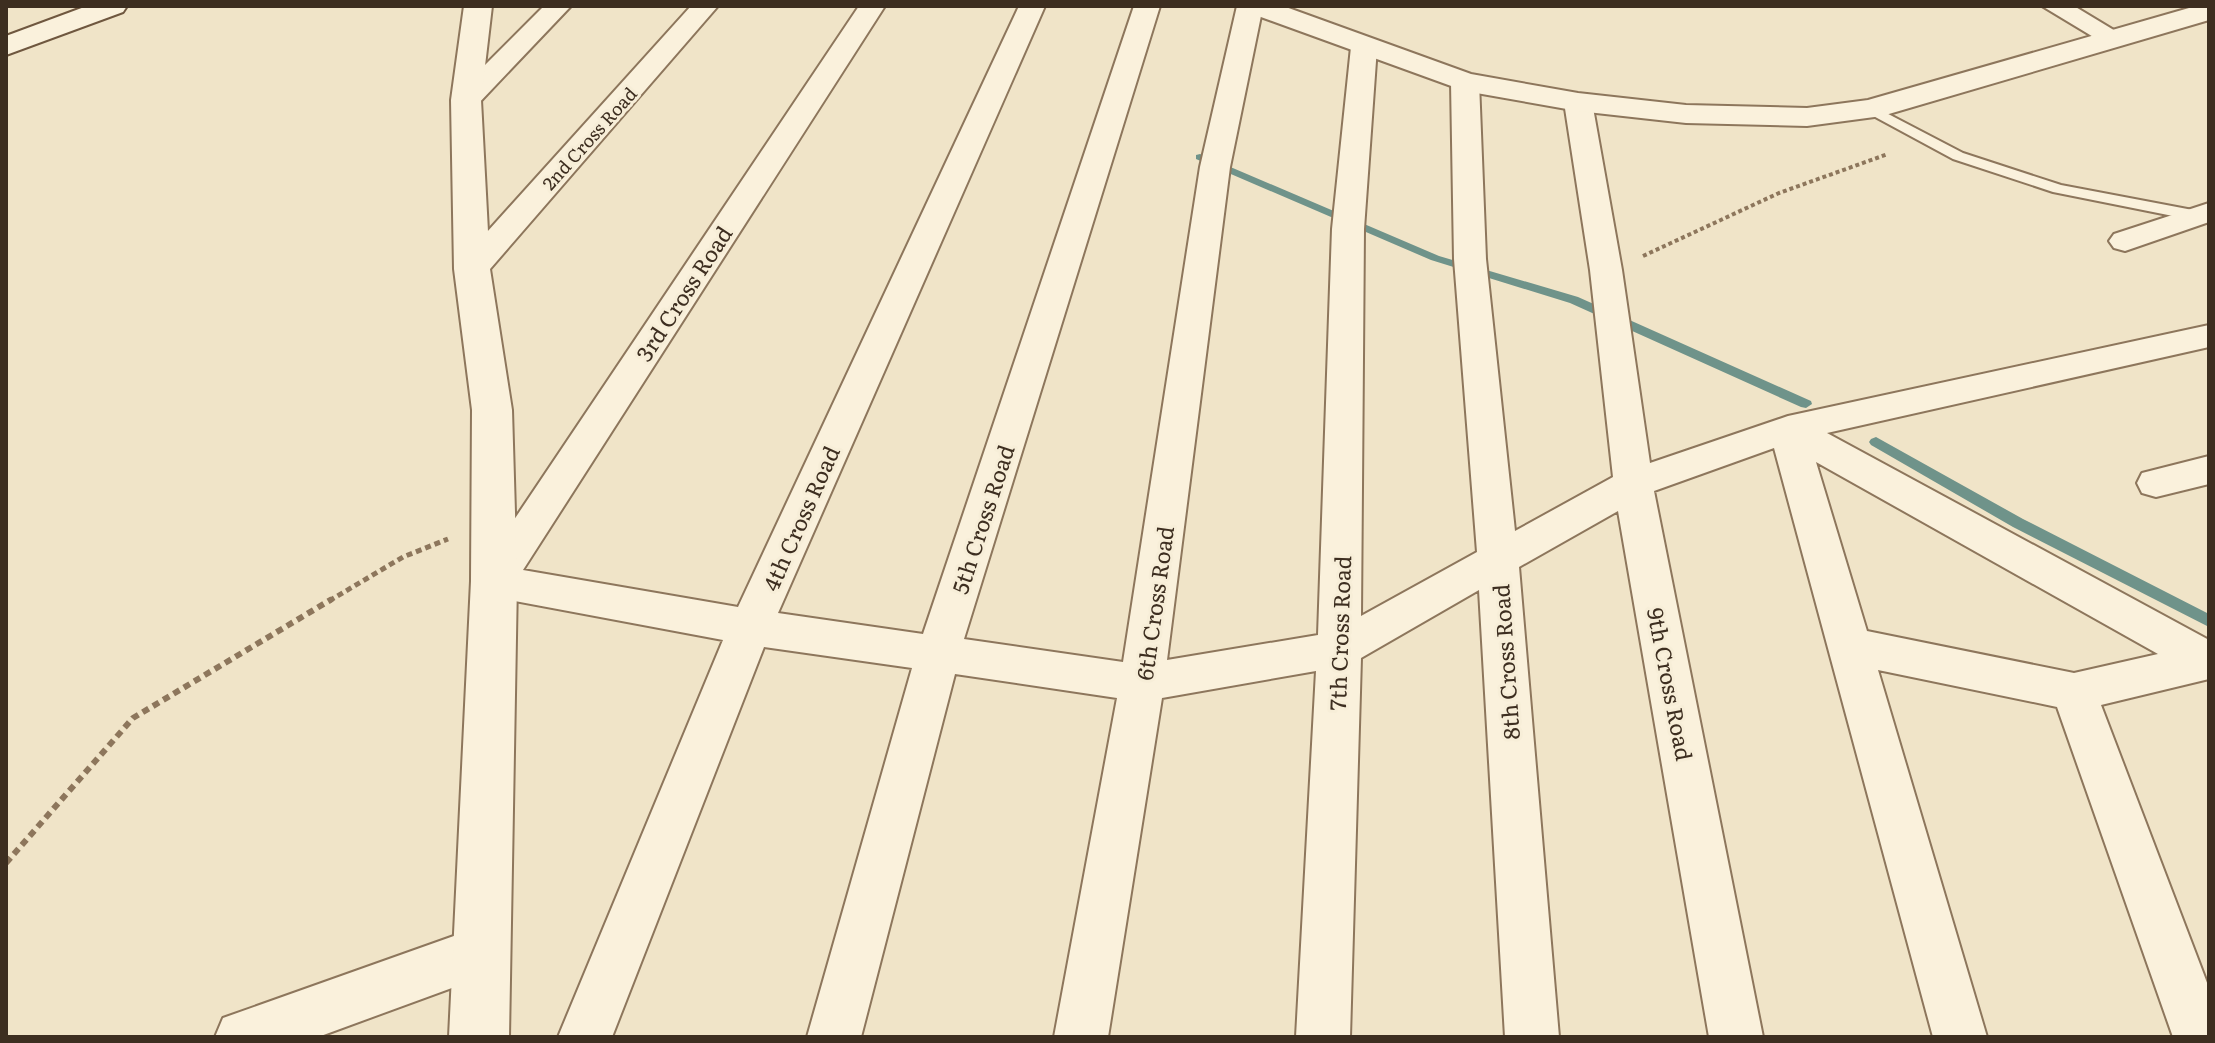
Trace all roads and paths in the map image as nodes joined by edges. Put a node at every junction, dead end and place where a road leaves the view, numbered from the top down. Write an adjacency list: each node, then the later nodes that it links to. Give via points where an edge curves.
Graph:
1 (62, 6): 13 (street)
2 (113, 6): 15 (street)
3 (478, 6): 18 (street)
4 (558, 6): 18 (street)
5 (705, 6): 24 (street, 2nd Cross Road)
6 (872, 6): 33 (street, 3rd Cross Road)
7 (1032, 6): 34 (street, 4th Cross Road)
8 (1147, 6): 37 (street, 5th Cross Road)
9 (1250, 6): 39 (street, 6th Cross Road, via 1217,159)
10 (1257, 6): 16 (street)
11 (2055, 6): 14 (street)
12 (2209, 11): 14 (street)
13 (6, 27)
14 (2114, 38): 20 (street)
15 (6, 46)
16 (1364, 47): 17 (street); 36 (street, 7th Cross Road, via 1350,220)
17 (1465, 82): 19 (street); 32 (street, 8th Cross Road, via 1471,274)
18 (466, 100): 24 (street)
19 (1578, 102): 20 (street, via 1686,114 1807,117); 25 (street, 9th Cross Road)
20 (1871, 109): 21 (lane)
21 (1932, 142): 22 (lane, via 1958,156 2058,189); 25 (path, via 1865,160 1779,193 1678,243)
22 (2204, 214): 23 (street)
23 (2125, 241)
24 (472, 269): 31 (street, via 492,410)
25 (1609, 298): 30 (street, 9th Cross Road)
26 (2209, 336): 27 (street)
27 (1788, 429): 30 (street); 35 (street); 38 (street)
28 (2209, 470): 29 (street)
29 (2156, 483)
30 (1633, 484): 32 (street); 50 (street, 9th Cross Road)
31 (493, 520): 33 (street); 41 (path, via 403,557 133,718)
32 (1498, 562): 36 (street); 49 (street, 8th Cross Road)
33 (494, 581): 34 (street); 42 (street)
34 (750, 627): 37 (street); 45 (street, 4th Cross Road)
35 (1850, 646): 40 (street); 51 (street)
36 (1339, 649): 39 (street); 48 (street, 7th Cross Road)
37 (938, 654): 39 (street); 46 (street, 5th Cross Road)
38 (2209, 661): 40 (street)
39 (1142, 683): 47 (street, 6th Cross Road)
40 (2074, 692): 52 (street)
41 (6, 863)
42 (482, 952): 43 (street); 44 (street)
43 (268, 1032)
44 (479, 1037)
45 (585, 1037)
46 (834, 1037)
47 (1081, 1037)
48 (1323, 1037)
49 (1532, 1037)
50 (1736, 1037)
51 (1960, 1037)
52 (2200, 1037)

